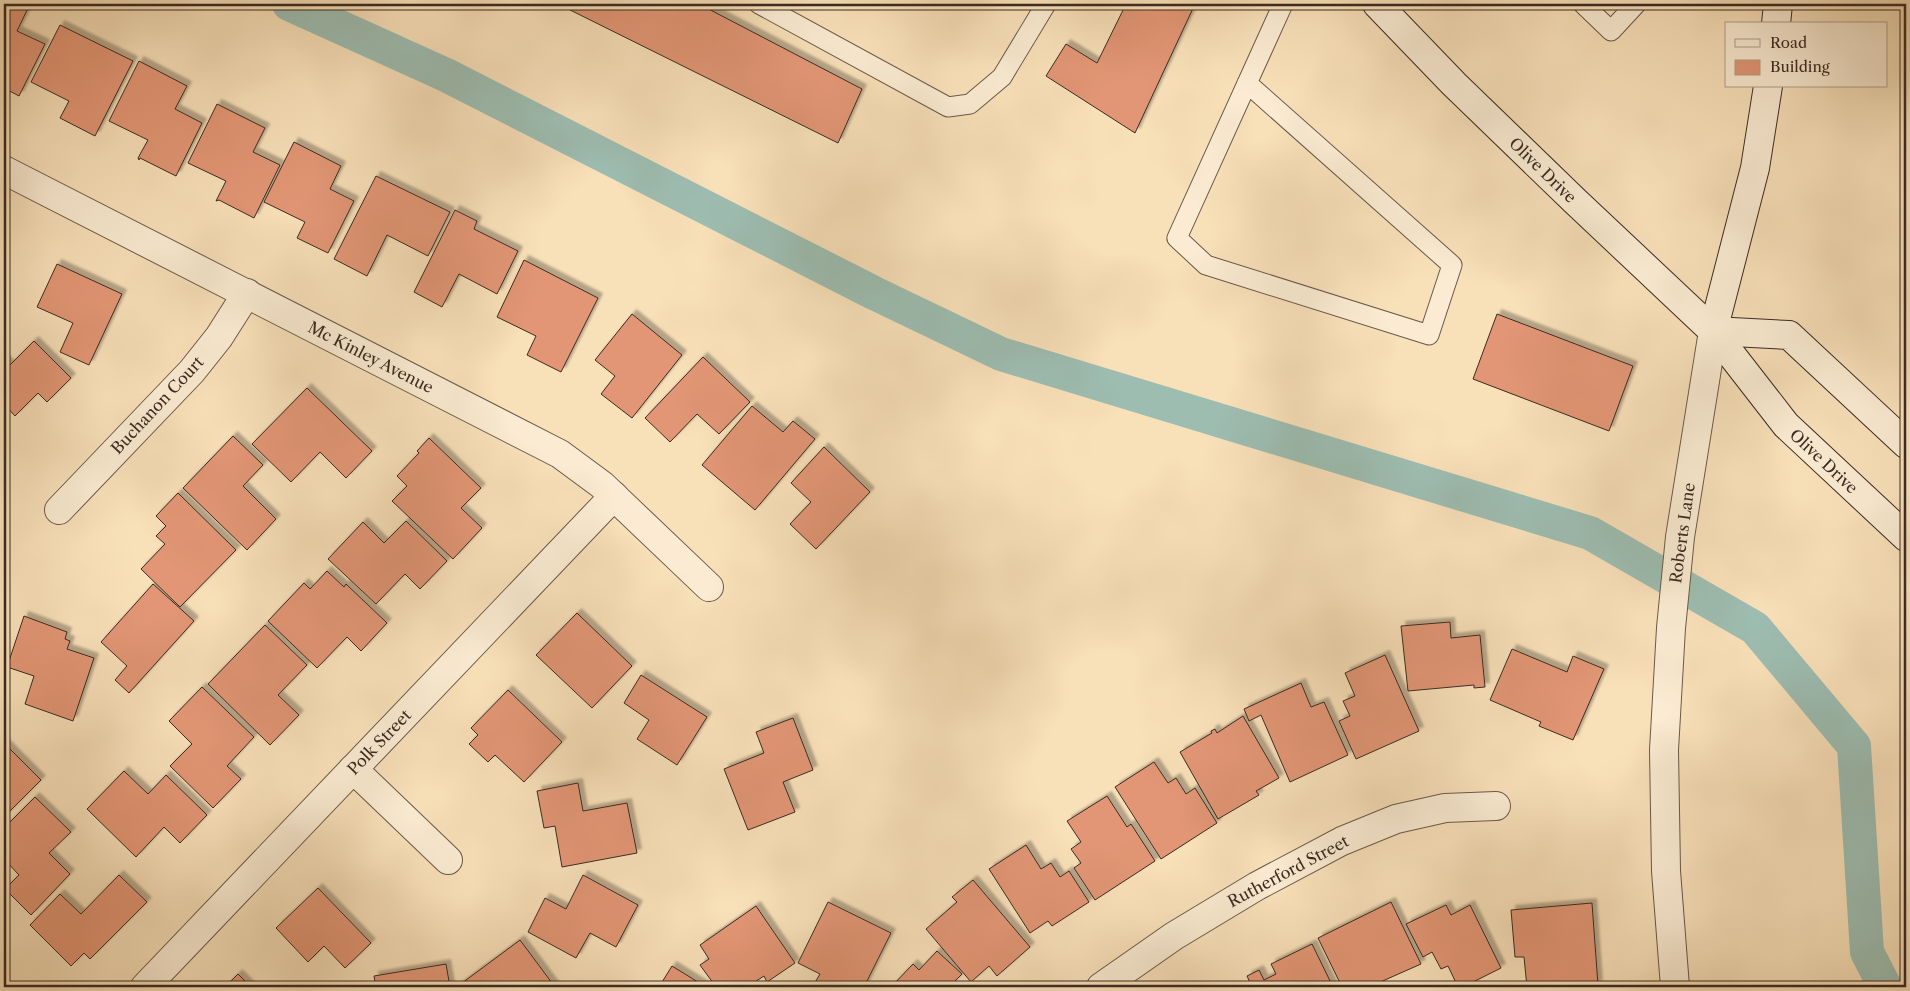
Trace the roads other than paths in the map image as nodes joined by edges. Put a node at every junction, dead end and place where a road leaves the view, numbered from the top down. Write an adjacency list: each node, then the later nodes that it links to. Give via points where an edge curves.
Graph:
1 (759, 4): 2 (lane, via 948,107 970,104 1002,77)
2 (1046, 4)
3 (1283, 4): 9 (lane)
4 (1377, 4): 13 (street, Olive Drive, via 1454,84)
5 (1583, 4): 6 (lane, via 1611,31)
6 (1636, 4)
7 (1778, 4): 8 (street)
8 (1776, 22)
9 (1247, 83): 9 (lane, via 1178,238 1206,265 1429,335 1452,265)
10 (1768, 88): 13 (street, Roberts Lane, via 1755,168)
11 (4, 170): 12 (street, Mc Kinley Avenue)
12 (247, 294): 15 (street, Mc Kinley Avenue, via 560,454); 16 (street, Buchanon Court, via 220,337 192,371)
13 (1713, 330): 14 (street, via 1789,336); 17 (street, Olive Drive, via 1786,425); 24 (street, Roberts Lane, via 1680,537 1671,628 1664,750 1666,871)
14 (1906, 444)
15 (614, 496): 18 (street, Mc Kinley Avenue); 19 (street, Polk Street)
16 (59, 510)
17 (1906, 537)
18 (709, 587)
19 (353, 769): 21 (street); 22 (street, Polk Street)
20 (1496, 806): 23 (street, Rutherford Street, via 1445,808 1396,819 1342,841 1199,920)
21 (448, 860)
22 (145, 987)
23 (1101, 987)
24 (1675, 987)

